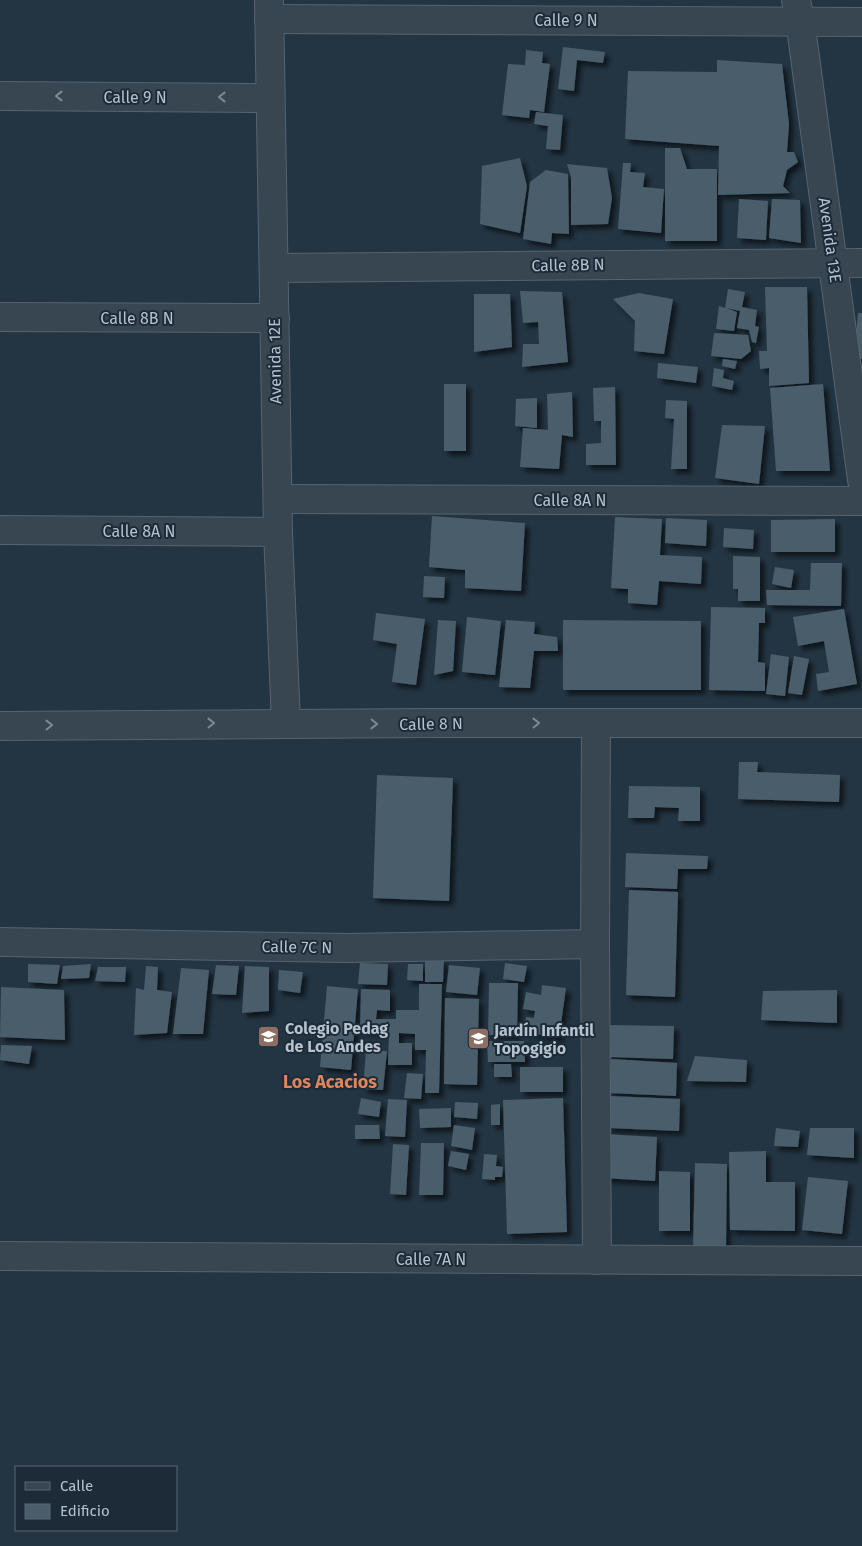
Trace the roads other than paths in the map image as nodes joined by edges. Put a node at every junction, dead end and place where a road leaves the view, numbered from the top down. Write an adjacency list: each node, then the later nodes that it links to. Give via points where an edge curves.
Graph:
1 (269, 10): 2 (street, Calle 9 N); 5 (street, Avenida 12E)
2 (798, 10): 3 (street, Calle 9 N); 6 (street, Avenida 13E)
3 (862, 22)
4 (0, 96): 5 (street, Calle 9 N, one-way to 4)
5 (270, 98): 8 (street, Avenida 12E)
6 (833, 262): 7 (street, Calle 8B N); 8 (street, Calle 8B N); 11 (street, Avenida 13E)
7 (862, 263)
8 (274, 268): 10 (street, Avenida 12E)
9 (0, 317): 10 (street, Calle 8B N)
10 (274, 318): 12 (street, Avenida 12E)
11 (862, 480)
12 (278, 499): 13 (street, Calle 8A N); 15 (street, Avenida 12E)
13 (862, 502)
14 (0, 530): 15 (street, Calle 8A N)
15 (278, 532): 17 (street, Avenida 12E)
16 (596, 722): 17 (street, Calle 8 N, one-way to 16); 18 (street, Calle 8 N); 21 (street)
17 (286, 723): 19 (street, Calle 8 N, one-way to 17)
18 (862, 723)
19 (0, 726)
20 (0, 942): 21 (street, Calle 7C N, via 347,948)
21 (595, 944): 23 (street)
22 (0, 1256): 23 (street, Calle 7A N)
23 (597, 1260): 24 (street, Calle 7A N)
24 (862, 1261)

